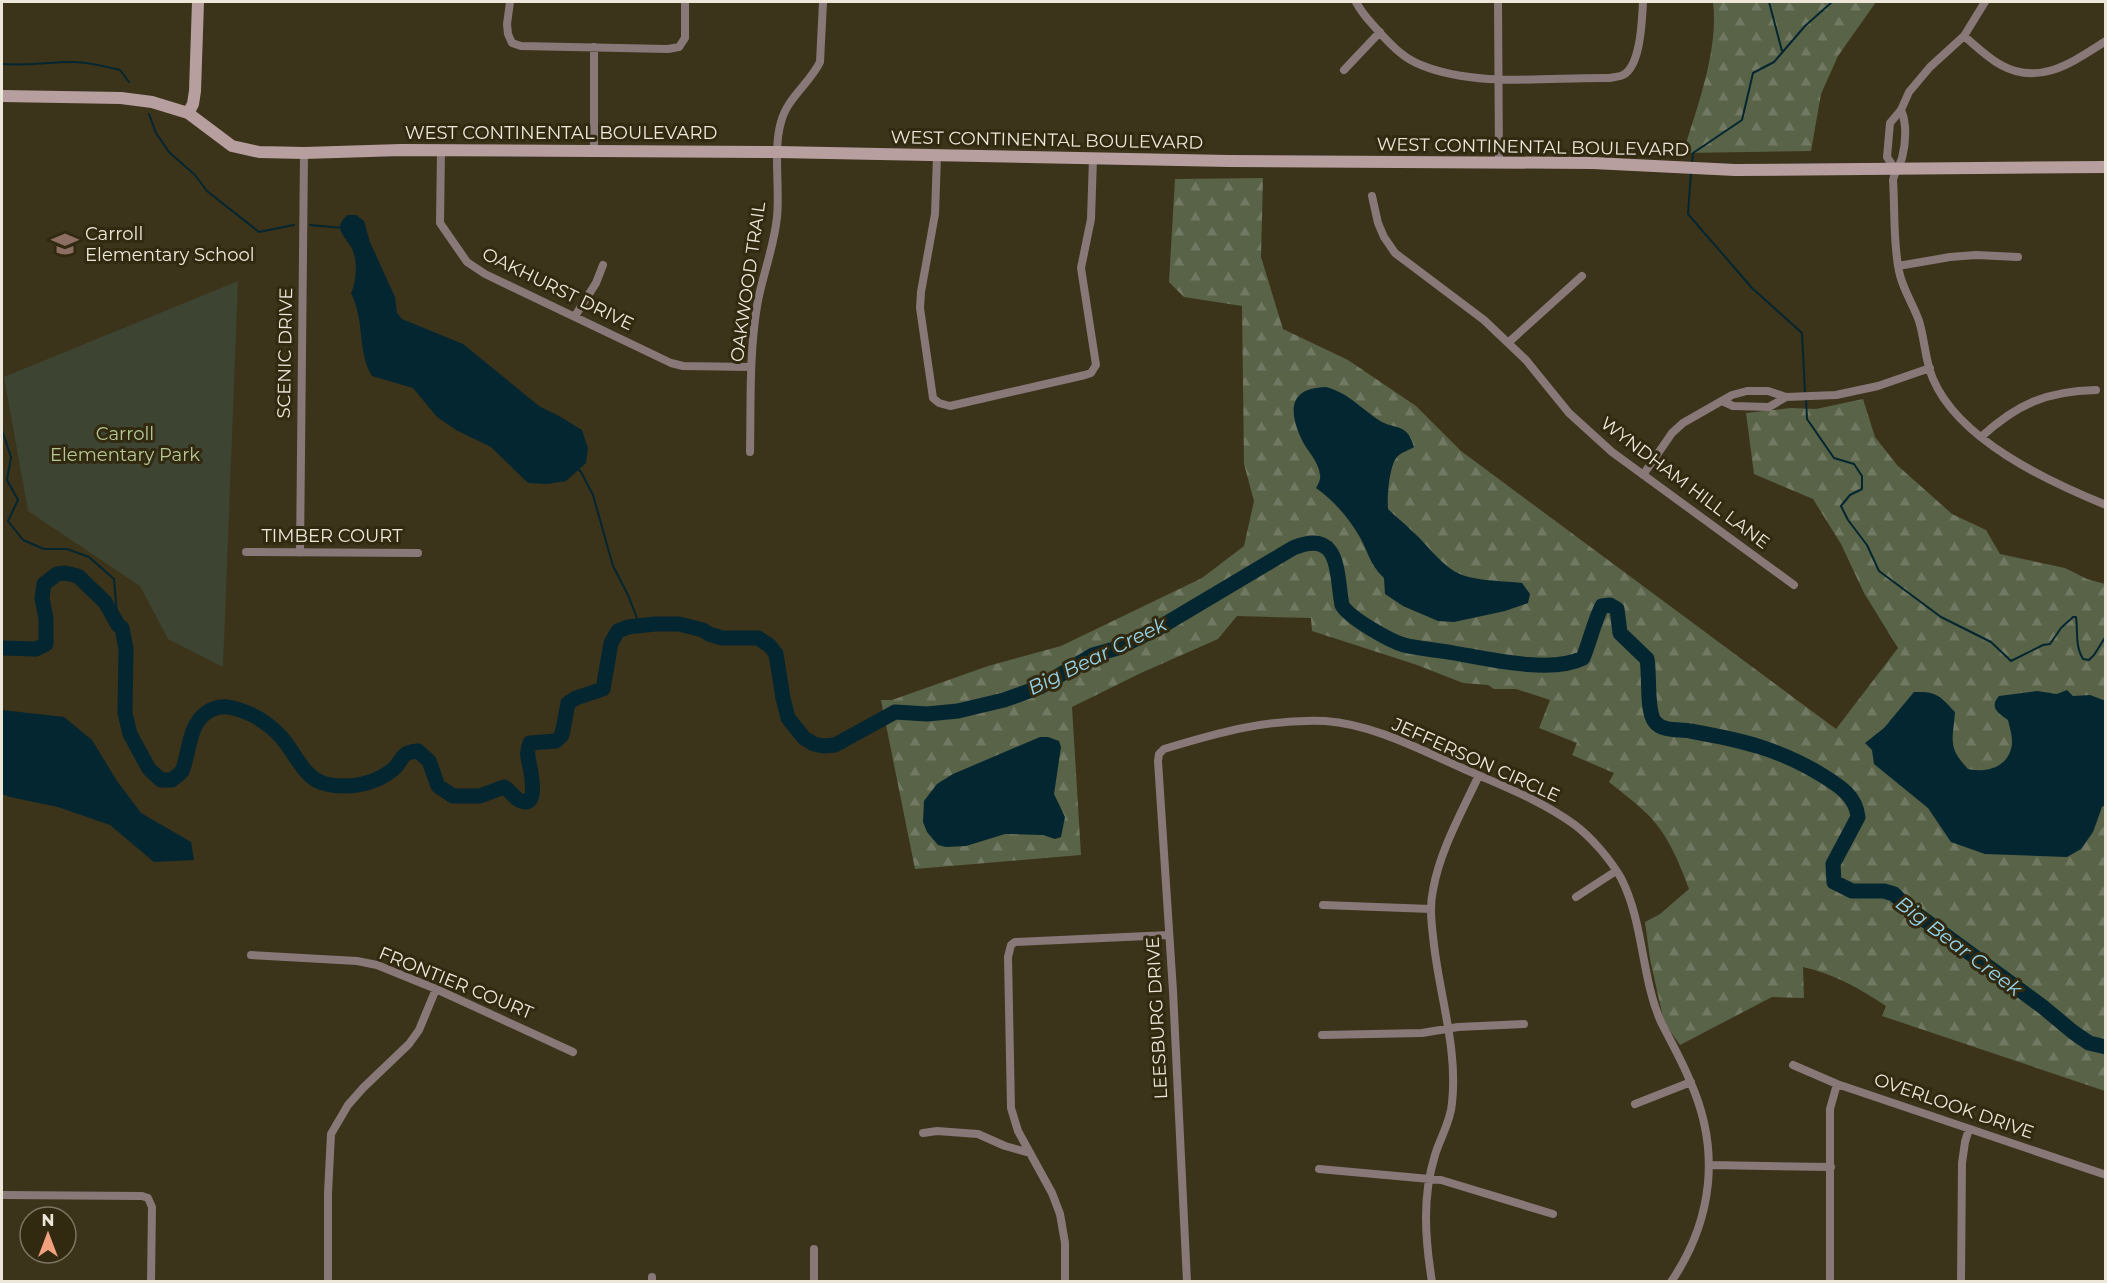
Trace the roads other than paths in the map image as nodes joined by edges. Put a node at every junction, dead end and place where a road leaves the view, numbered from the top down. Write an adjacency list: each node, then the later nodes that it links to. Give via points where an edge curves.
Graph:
1 (198, 2): 17 (main road, via 195,91)
2 (510, 2): 12 (street, via 507,24 512,43)
3 (685, 2): 12 (street, via 685,38 680,46)
4 (823, 2): 20 (street, OAKWOOD TRAIL, via 820,62 787,106)
5 (1356, 2): 9 (street, via 1368,23)
6 (1498, 2): 14 (street)
7 (1643, 2): 14 (street, via 1637,52 1623,75)
8 (1985, 2): 10 (street)
9 (1380, 32): 13 (street); 14 (street, via 1402,54 1419,64 1448,73)
10 (1964, 36): 11 (street, via 2000,65 2026,73 2064,67); 16 (street, via 1930,67 1909,92)
11 (2106, 41)
12 (594, 47): 19 (street)
13 (1344, 70)
14 (1499, 80): 24 (street)
15 (2, 96): 17 (main road, WEST CONTINENTAL BOULEVARD, via 121,98)
16 (1901, 110): 26 (street, via 1906,120 1902,158); 26 (street, via 1890,123 1888,138 1887,157)
17 (189, 113): 21 (main road, WEST CONTINENTAL BOULEVARD, via 232,146 259,152)
18 (441, 150): 19 (main road, WEST CONTINENTAL BOULEVARD); 21 (main road, WEST CONTINENTAL BOULEVARD); 32 (street, OAKHURST DRIVE, via 440,223 458,251 485,274)
19 (594, 151): 20 (main road, WEST CONTINENTAL BOULEVARD)
20 (778, 152): 22 (main road, WEST CONTINENTAL BOULEVARD); 34 (street, OAKWOOD TRAIL, via 777,218 758,303)
21 (304, 153): 44 (street, SCENIC DRIVE)
22 (937, 156): 23 (main road, WEST CONTINENTAL BOULEVARD); 23 (street, via 935,214 921,292 921,320 933,398 950,406 1085,375 1094,369 1082,268 1091,219)
23 (1093, 158): 24 (main road, WEST CONTINENTAL BOULEVARD)
24 (1499, 162): 26 (main road, WEST CONTINENTAL BOULEVARD, via 1726,170)
25 (2106, 167): 26 (main road, WEST CONTINENTAL BOULEVARD)
26 (1895, 169): 30 (street)
27 (1372, 196): 33 (street, WYNDHAM HILL LANE, via 1378,223 1395,253)
28 (2018, 257): 30 (street, via 1976,255)
29 (603, 264): 32 (street)
30 (1898, 266): 35 (street, via 1919,322)
31 (1582, 276): 33 (street)
32 (575, 316): 34 (street, OAKHURST DRIVE, via 672,363)
33 (1509, 342): 41 (street, WYNDHAM HILL LANE, via 1569,413)
34 (751, 367): 40 (street, OAKWOOD TRAIL)
35 (1930, 368): 37 (street, via 1878,386 1818,397); 39 (street, via 1932,378 1955,414)
36 (2096, 390): 39 (street, via 2070,391 2029,402)
37 (1786, 398): 38 (street, via 1769,407 1733,406); 38 (street, via 1768,391 1747,391)
38 (1722, 401): 41 (street, via 1683,423)
39 (1981, 437): 42 (street, via 2029,468)
40 (750, 452)
41 (1643, 475): 46 (street, WYNDHAM HILL LANE)
42 (2106, 505)
43 (246, 552): 44 (street, TIMBER COURT)
44 (300, 553): 45 (street, TIMBER COURT)
45 (418, 553)
46 (1794, 585)
47 (1160, 754): 48 (street, JEFFERSON CIRCLE, via 1164,749 1252,724 1326,722 1356,726); 53 (street, LEESBURG DRIVE)
48 (1479, 775): 49 (street, JEFFERSON CIRCLE, via 1574,824); 52 (street, via 1445,849)
49 (1616, 871): 50 (street); 61 (street, JEFFERSON CIRCLE, via 1629,897 1660,1019)
50 (1576, 897)
51 (1323, 905): 52 (street)
52 (1431, 909): 57 (street, via 1438,979)
53 (1169, 935): 66 (street, via 1011,945 1011,1108); 79 (street, LEESBURG DRIVE)
54 (251, 955): 55 (street, FRONTIER COURT, via 357,961)
55 (436, 989): 59 (street, FRONTIER COURT); 76 (street, via 409,1044 363,1088 331,1134)
56 (1524, 1024): 57 (street)
57 (1449, 1029): 58 (street); 71 (street, via 1452,1105)
58 (1322, 1035)
59 (573, 1052)
60 (1793, 1065): 62 (street, OVERLOOK DRIVE)
61 (1691, 1082): 63 (street); 67 (street, JEFFERSON CIRCLE, via 1706,1131)
62 (1837, 1084): 64 (street, OVERLOOK DRIVE); 68 (street, via 1830,1109)
63 (1635, 1104)
64 (1969, 1129): 70 (street, OVERLOOK DRIVE); 83 (street, via 1962,1163)
65 (923, 1133): 66 (street, via 978,1134)
66 (1030, 1153): 78 (street, via 1060,1214)
67 (1709, 1165): 68 (street); 81 (street, JEFFERSON CIRCLE, via 1708,1191 1699,1229)
68 (1831, 1167): 82 (street)
69 (1319, 1169): 71 (street)
70 (2106, 1174)
71 (1429, 1178): 73 (street); 80 (street, via 1425,1220)
72 (2, 1195): 75 (street, via 148,1198 152,1207)
73 (1553, 1214)
74 (814, 1250): 77 (street)
75 (151, 1281)
76 (328, 1281)
77 (814, 1281)
78 (1065, 1281)
79 (1187, 1281)
80 (1432, 1281)
81 (1671, 1281)
82 (1830, 1281)
83 (1961, 1281)

